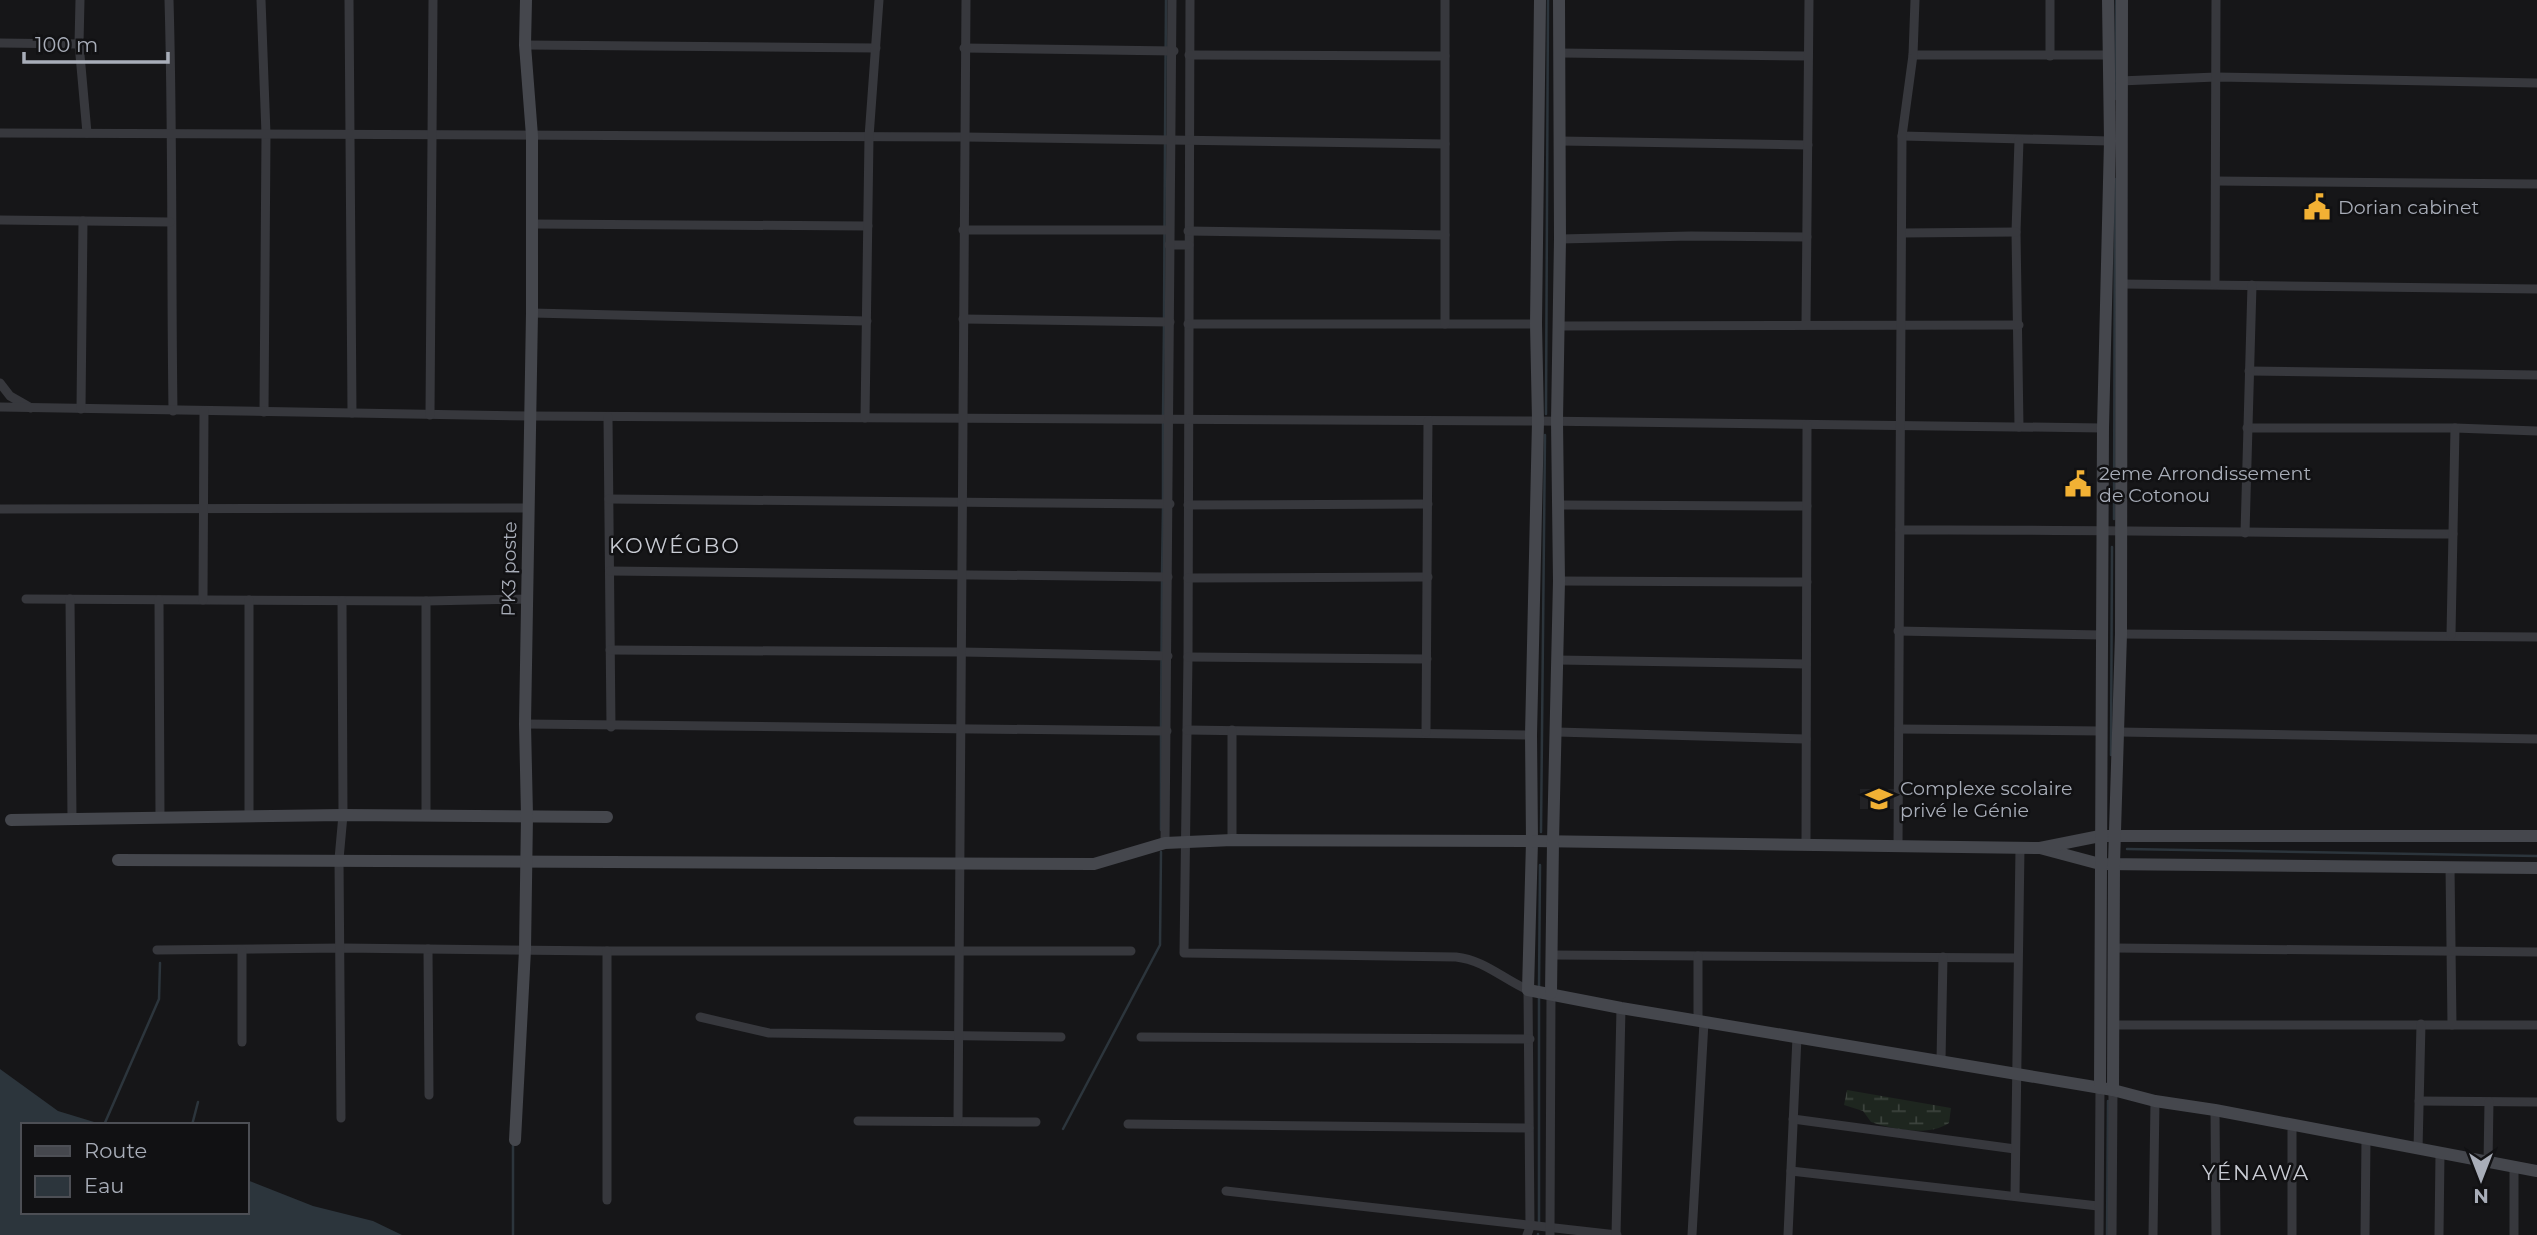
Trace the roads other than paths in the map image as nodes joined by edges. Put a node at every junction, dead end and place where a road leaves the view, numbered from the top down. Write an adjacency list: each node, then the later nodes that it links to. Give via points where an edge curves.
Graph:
1 (80, 0): 21 (street)
2 (169, 0): 38 (street)
3 (261, 0): 39 (street)
4 (349, 0): 40 (street)
5 (433, 0): 41 (street)
6 (526, 0): 22 (street, PK3 poste)
7 (879, 0): 23 (street)
8 (965, 0): 24 (street)
9 (1172, 0): 25 (street)
10 (1190, 0): 27 (street)
11 (1445, 0): 30 (street)
12 (1540, 0): 80 (street)
13 (1559, 0): 26 (street)
14 (1809, 0): 31 (street)
15 (1915, 0): 28 (street)
16 (2050, 0): 32 (street)
17 (2108, 0): 29 (street)
18 (2122, 0): 34 (street)
19 (2216, 0): 33 (street)
20 (0, 43): 21 (street)
21 (79, 44): 37 (street)
22 (525, 45): 23 (street); 42 (street, PK3 poste)
23 (876, 48): 44 (street)
24 (964, 48): 25 (street); 45 (street)
25 (1174, 51): 47 (street)
26 (1561, 53): 31 (street); 48 (street)
27 (1189, 55): 30 (street); 50 (street)
28 (1913, 55): 32 (street); 43 (street)
29 (2108, 55): 32 (street); 49 (street)
30 (1445, 56): 51 (street)
31 (1808, 56): 52 (street)
32 (2050, 56)
33 (2216, 77): 34 (street); 35 (street); 53 (street)
34 (2120, 81): 70 (street)
35 (2537, 83)
36 (0, 132): 37 (street)
37 (87, 133): 38 (street)
38 (173, 134): 39 (street); 57 (street)
39 (266, 134): 40 (street); 93 (street)
40 (351, 135): 41 (street); 94 (street)
41 (432, 136): 42 (street); 95 (street)
42 (532, 136): 44 (street); 58 (street, PK3 poste)
43 (1902, 136): 46 (street); 64 (street)
44 (869, 137): 45 (street); 59 (street)
45 (964, 138): 47 (street); 60 (street)
46 (2019, 140): 49 (street); 63 (street)
47 (1170, 141): 50 (street); 61 (street)
48 (1560, 141): 52 (street); 67 (street)
49 (2110, 141): 108 (street)
50 (1188, 142): 51 (street); 62 (street)
51 (1445, 144): 65 (street)
52 (1808, 145): 66 (street)
53 (2216, 181): 54 (street); 71 (street)
54 (2537, 184)
55 (0, 220): 56 (street)
56 (83, 221): 57 (street); 90 (street)
57 (170, 222): 91 (street)
58 (532, 224): 59 (street); 74 (street, PK3 poste)
59 (868, 226): 76 (street)
60 (963, 230): 61 (street); 75 (street)
61 (1169, 230): 68 (street)
62 (1188, 231): 65 (street); 69 (street)
63 (2016, 232): 64 (street); 83 (street)
64 (1902, 233): 82 (street)
65 (1445, 235): 79 (street)
66 (1807, 237): 67 (street); 81 (street)
67 (1560, 239): 84 (street)
68 (1169, 245): 69 (street); 77 (street)
69 (1189, 245): 78 (street)
70 (2122, 284): 71 (street); 123 (street)
71 (2215, 284): 72 (street)
72 (2252, 285): 73 (street); 85 (street)
73 (2537, 289)
74 (532, 313): 76 (street); 96 (street, PK3 poste)
75 (962, 319): 77 (street); 99 (street)
76 (867, 321): 98 (street)
77 (1170, 322): 100 (street)
78 (1188, 324): 79 (street); 101 (street)
79 (1445, 324): 80 (street)
80 (1536, 324): 103 (street)
81 (1806, 324): 82 (street); 84 (street)
82 (1901, 325): 83 (street); 106 (street)
83 (2019, 325): 107 (street)
84 (1559, 326): 104 (street)
85 (2249, 371): 86 (street); 109 (street)
86 (2537, 375)
87 (0, 383): 89 (street, via 10,396)
88 (0, 407): 89 (street)
89 (32, 408): 90 (street)
90 (81, 409): 91 (street)
91 (173, 411): 92 (street)
92 (204, 411): 93 (street); 121 (street)
93 (264, 412): 94 (street)
94 (352, 413): 95 (street)
95 (430, 415): 96 (street)
96 (530, 416): 97 (street); 119 (street, PK3 poste)
97 (608, 417): 98 (street); 112 (street)
98 (865, 418): 99 (street)
99 (962, 419): 100 (street); 113 (street)
100 (1169, 420): 101 (street); 114 (street)
101 (1187, 421): 102 (street); 116 (street)
102 (1428, 421): 103 (street); 115 (street)
103 (1538, 421): 104 (street); 165 (street)
104 (1557, 421): 105 (street); 117 (street)
105 (1807, 425): 106 (street); 118 (street)
106 (1901, 426): 107 (street); 124 (street)
107 (2019, 427): 108 (street)
108 (2103, 428): 122 (street)
109 (2248, 428): 110 (street); 125 (street)
110 (2455, 428): 111 (street); 126 (street)
111 (2537, 431)
112 (609, 499): 113 (street); 127 (street)
113 (962, 502): 114 (street); 128 (street)
114 (1170, 504): 129 (street)
115 (1428, 504): 116 (street); 131 (street)
116 (1188, 505): 130 (street)
117 (1560, 505): 118 (street); 132 (street)
118 (1807, 506): 133 (street)
119 (529, 508): 121 (street); 136 (street, PK3 poste)
120 (0, 509): 121 (street)
121 (204, 509): 138 (street)
122 (2103, 529): 123 (street); 124 (street); 144 (street)
123 (2120, 529): 125 (street); 143 (street)
124 (1900, 530): 142 (street)
125 (2245, 533): 126 (street)
126 (2453, 534): 145 (street)
127 (610, 571): 128 (street); 147 (street)
128 (961, 575): 129 (street); 148 (street)
129 (1168, 577): 149 (street)
130 (1188, 578): 131 (street); 150 (street)
131 (1428, 578): 151 (street)
132 (1559, 580): 133 (street); 152 (street)
133 (1807, 582): 153 (street)
134 (26, 599): 135 (street)
135 (70, 599): 137 (street); 174 (street)
136 (527, 599): 141 (street); 154 (street, PK3 poste)
137 (159, 600): 138 (street); 173 (street)
138 (203, 600): 139 (street)
139 (249, 600): 140 (street); 171 (street)
140 (342, 601): 141 (street); 168 (street)
141 (426, 601): 169 (street)
142 (1898, 631): 144 (street); 157 (street)
143 (2121, 634): 145 (street); 164 (street)
144 (2102, 635): 161 (street)
145 (2451, 635): 146 (street)
146 (2537, 637)
147 (610, 650): 148 (street); 155 (street)
148 (961, 652): 149 (street); 156 (street)
149 (1168, 656): 160 (street)
150 (1188, 657): 151 (street); 158 (street)
151 (1427, 659): 162 (street)
152 (1557, 660): 153 (street); 163 (street)
153 (1806, 664): 166 (street)
154 (525, 724): 155 (street); 170 (street, PK3 poste)
155 (611, 727): 156 (street)
156 (960, 728): 160 (street); 191 (street)
157 (1899, 729): 161 (street); 185 (street)
158 (1187, 730): 159 (street); 181 (street)
159 (1232, 730): 162 (street); 179 (street)
160 (1167, 731): 183 (street)
161 (2100, 731): 176 (street)
162 (1426, 732): 165 (street)
163 (1557, 732): 166 (street); 182 (street)
164 (2119, 732): 167 (street); 177 (street)
165 (1531, 735): 180 (street)
166 (1806, 739): 184 (street)
167 (2537, 739)
168 (343, 815): 169 (street); 171 (street); 188 (street)
169 (426, 816): 170 (street)
170 (527, 816): 172 (street); 190 (street, PK3 poste)
171 (248, 817): 173 (street)
172 (607, 817)
173 (160, 818): 174 (street)
174 (72, 819): 175 (street)
175 (10, 820)
176 (2100, 836): 177 (street); 187 (street); 192 (street)
177 (2116, 836): 178 (street); 193 (street)
178 (2537, 836)
179 (1232, 840): 180 (street); 181 (street)
180 (1532, 841): 182 (street); 211 (street)
181 (1184, 842): 183 (street); 211 (street, via 1184,953 1456,957 1479,961)
182 (1553, 842): 184 (street); 207 (street)
183 (1165, 843): 191 (street, via 1094,863)
184 (1805, 845): 185 (street)
185 (1898, 847): 186 (street)
186 (2020, 848): 187 (street); 210 (street)
187 (2040, 848): 192 (street)
188 (340, 859): 189 (street); 190 (street); 196 (street)
189 (118, 860)
190 (527, 860): 191 (street); 201 (street, PK3 poste)
191 (960, 862): 203 (street)
192 (2100, 864): 193 (street); 228 (street)
193 (2114, 864): 194 (street); 197 (street)
194 (2450, 867): 195 (street); 205 (street)
195 (2537, 869)
196 (342, 948): 198 (street); 200 (street); 236 (street)
197 (2115, 948): 205 (street); 217 (street)
198 (428, 949): 201 (street); 230 (street)
199 (157, 950): 200 (street)
200 (242, 950): 225 (street)
201 (525, 950): 202 (street); 245 (street, PK3 poste)
202 (607, 951): 203 (street); 255 (street)
203 (959, 951): 204 (street); 220 (street)
204 (1131, 951)
205 (2451, 951): 206 (street); 218 (street)
206 (2537, 952)
207 (1551, 955): 208 (street); 212 (street)
208 (1698, 956): 209 (street); 215 (street)
209 (1943, 957): 210 (street); 226 (street)
210 (2017, 958): 227 (street)
211 (1528, 990): 212 (street); 224 (street)
212 (1551, 993): 213 (street); 258 (street)
213 (1621, 1008): 215 (street); 259 (street)
214 (700, 1017): 220 (street, via 769,1033)
215 (1701, 1021): 223 (street); 260 (street)
216 (2421, 1024): 217 (street); 218 (street); 232 (street)
217 (2114, 1025): 229 (street)
218 (2452, 1025): 219 (street)
219 (2537, 1025)
220 (959, 1035): 221 (street); 239 (street)
221 (1061, 1037)
222 (1142, 1037): 224 (street)
223 (1797, 1037): 226 (street); 237 (street)
224 (1530, 1039): 243 (street)
225 (243, 1042)
226 (1941, 1061): 227 (street)
227 (2015, 1074): 228 (street); 246 (street)
228 (2100, 1088): 229 (street); 256 (street)
229 (2113, 1090): 231 (street); 263 (street)
230 (429, 1095)
231 (2155, 1101): 235 (street); 264 (street)
232 (2419, 1101): 233 (street); 247 (street)
233 (2489, 1102): 234 (street); 249 (street)
234 (2537, 1102)
235 (2215, 1110): 242 (street); 265 (street)
236 (341, 1118)
237 (1793, 1119): 246 (street); 251 (street)
238 (858, 1121): 239 (street)
239 (958, 1121): 240 (street)
240 (1036, 1122)
241 (1128, 1124): 243 (street)
242 (2292, 1125): 244 (street); 266 (street)
243 (1530, 1128): 257 (street)
244 (2366, 1139): 247 (street); 267 (street)
245 (514, 1140)
246 (2015, 1149): 254 (street)
247 (2418, 1149): 248 (street)
248 (2440, 1153): 249 (street); 268 (street)
249 (2488, 1162): 250 (street)
250 (2514, 1167): 252 (street); 269 (street)
251 (1791, 1171): 254 (street); 261 (street)
252 (2537, 1171)
253 (1226, 1191): 257 (street)
254 (2015, 1196): 256 (street)
255 (607, 1200)
256 (2098, 1206): 262 (street)
257 (1529, 1231): 258 (street)
258 (1550, 1231): 259 (street)
259 (1616, 1235)
260 (1692, 1235)
261 (1788, 1235)
262 (2099, 1235)
263 (2112, 1235)
264 (2153, 1235)
265 (2216, 1235)
266 (2292, 1235)
267 (2365, 1235)
268 (2440, 1235)
269 (2514, 1235)

